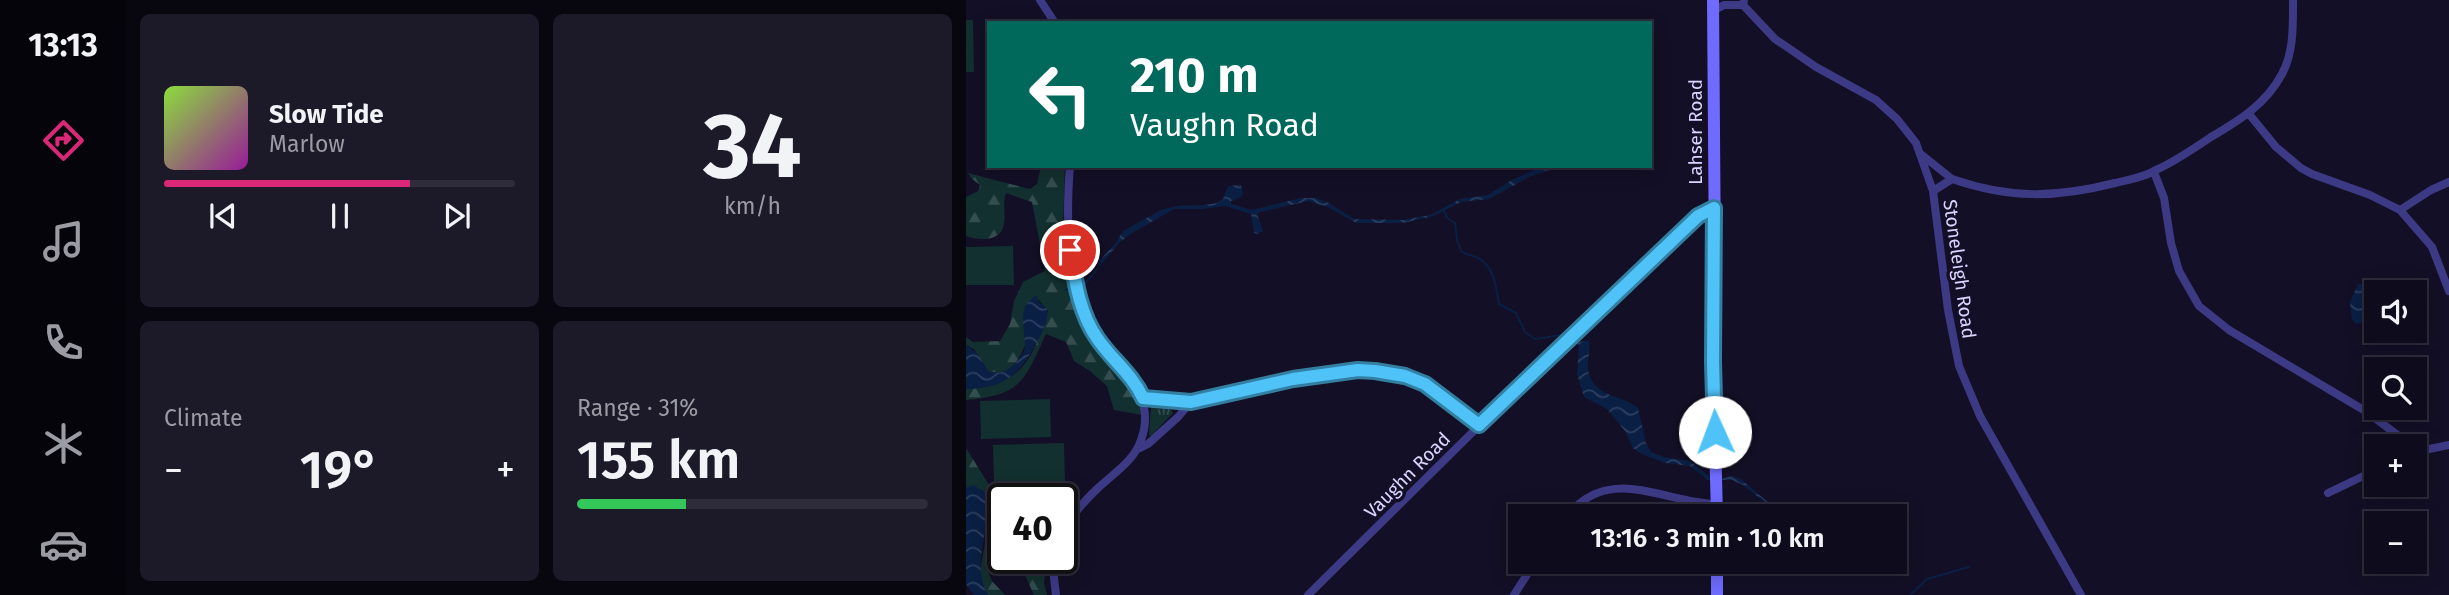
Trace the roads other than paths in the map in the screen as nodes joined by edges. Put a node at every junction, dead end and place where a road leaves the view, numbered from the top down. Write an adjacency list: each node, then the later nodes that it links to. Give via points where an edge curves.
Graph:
1 (1040, 0): 5 (street)
2 (2292, 0): 6 (street, via 2290,47 2283,72)
3 (1744, 2): 4 (street, Stoneleigh Road); 7 (street, Stoneleigh Road, via 1775,39 1876,100 1912,137)
4 (1713, 6): 13 (street, Lahser Road)
5 (1054, 21)
6 (2249, 114): 9 (street); 14 (street, via 2301,168)
7 (1922, 155): 10 (street); 12 (street, Stoneleigh Road)
8 (1070, 168): 16 (street, via 1068,229 1080,300 1096,337)
9 (2154, 172): 10 (street, via 2088,190 2046,195 1982,190); 19 (street, via 2179,271 2199,306)
10 (1952, 179): 12 (street)
11 (2449, 182): 14 (street)
12 (1933, 191): 36 (street, Stoneleigh Road, via 1959,366 1980,416)
13 (1714, 208): 18 (street, Vaughn Road, via 1698,216); 27 (street, Lahser Road)
14 (2400, 210): 15 (street, via 2432,247)
15 (2449, 291)
16 (1143, 398): 17 (street); 22 (street, via 1145,423)
17 (1191, 402): 18 (street, via 1293,379 1375,371 1425,384); 22 (street, via 1149,444)
18 (1479, 425): 33 (street, Vaughn Road)
19 (2395, 434)
20 (2449, 445): 21 (street)
21 (2427, 448)
22 (1138, 449): 28 (street)
23 (2364, 476): 24 (street)
24 (2328, 493)
25 (1579, 504): 26 (street, via 1591,495 1615,489 1641,490)
26 (1694, 504)
27 (1717, 504)
28 (1078, 510)
29 (1054, 574): 32 (street)
30 (1527, 574): 34 (street)
31 (1717, 574): 35 (street)
32 (1056, 595)
33 (1308, 595)
34 (1514, 595)
35 (1717, 595)
36 (2081, 595)

